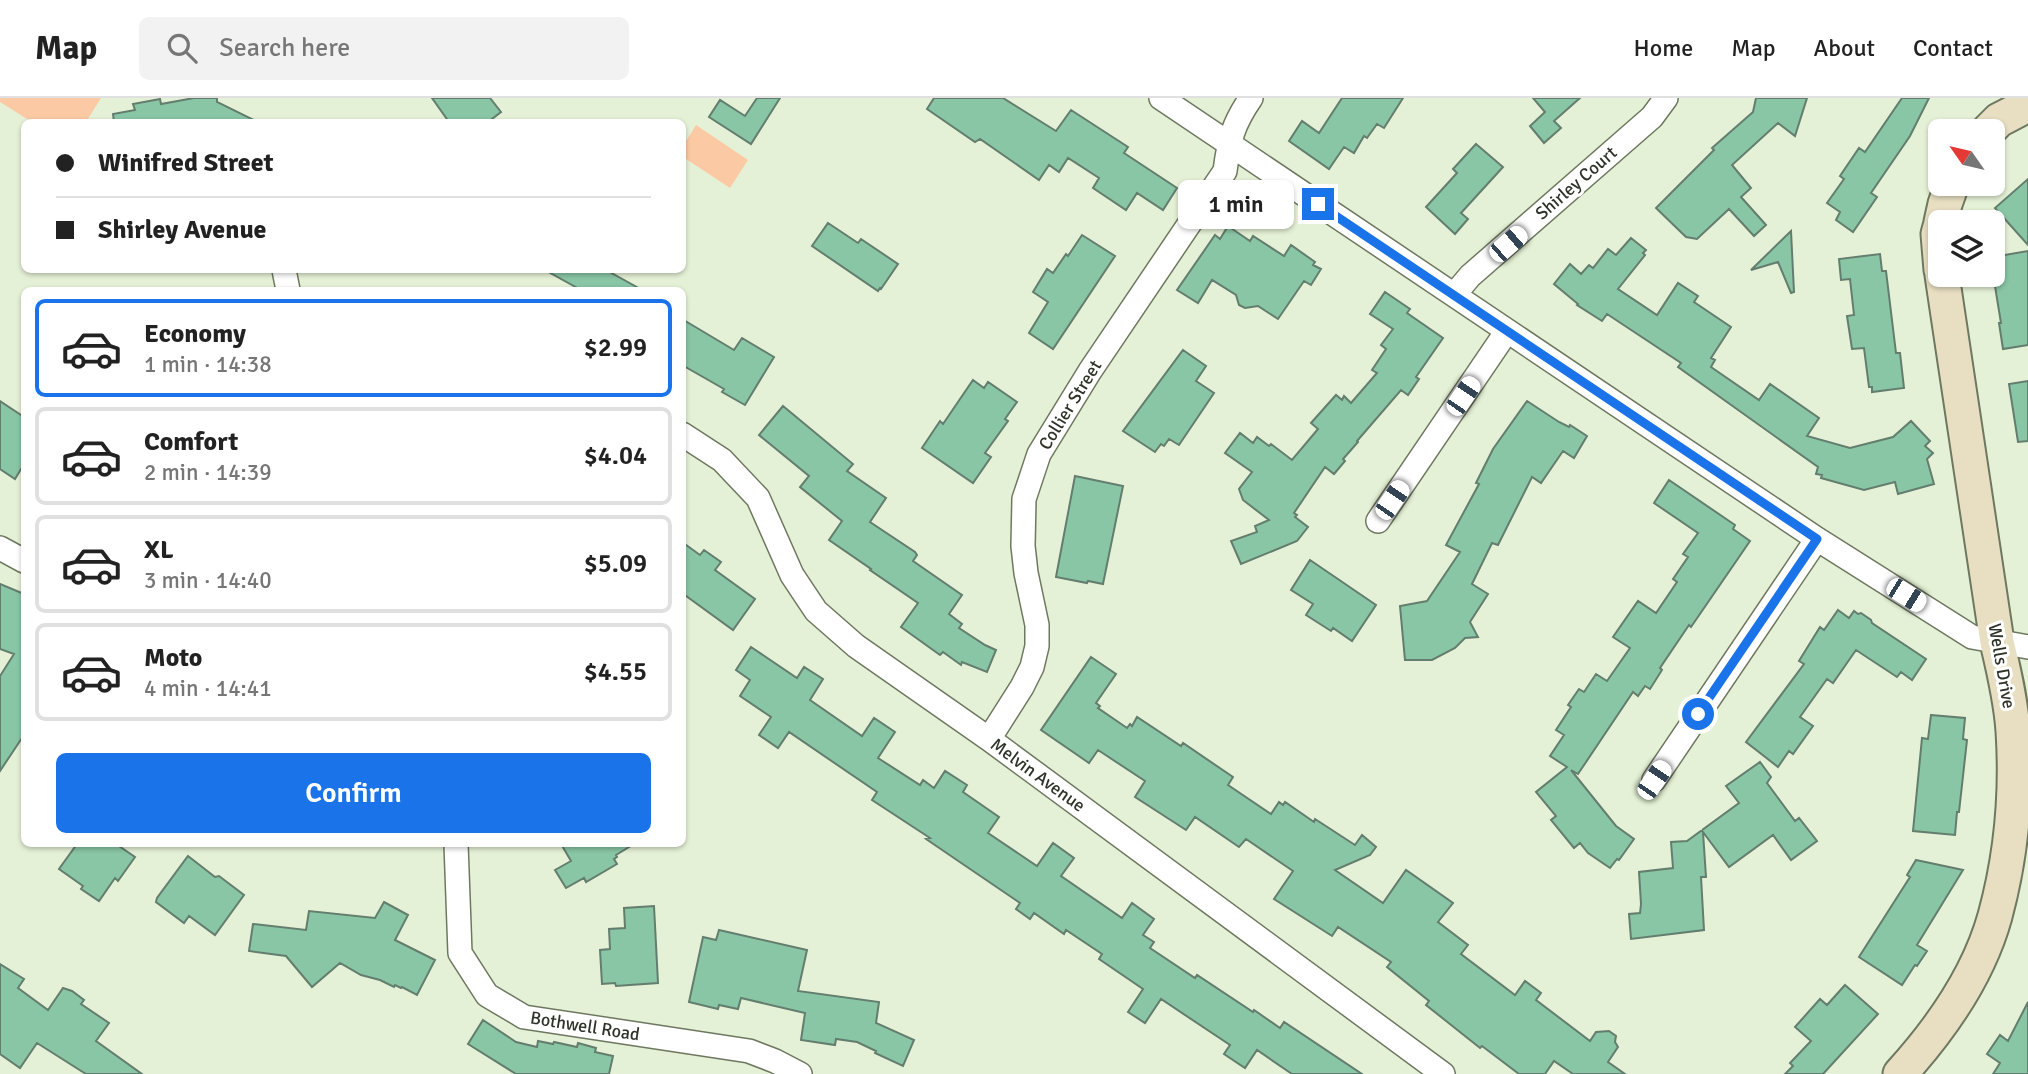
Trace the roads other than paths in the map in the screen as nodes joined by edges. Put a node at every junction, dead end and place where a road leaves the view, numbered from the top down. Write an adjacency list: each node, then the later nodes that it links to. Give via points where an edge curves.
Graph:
1 (1161, 98): 6 (street)
2 (1251, 98): 6 (street, Collier Street, via 1237,118)
3 (1666, 98): 8 (street, Shirley Court, via 1652,117)
4 (2028, 104): 5 (main road)
5 (2000, 119)
6 (1228, 144): 8 (street); 16 (street, Collier Street, via 1225,171 1039,454 1024,499 1023,546 1037,646 1022,687)
7 (1944, 287): 15 (main road, Wells Drive)
8 (1454, 295): 9 (street)
9 (1507, 331): 11 (street); 12 (street)
10 (686, 437): 16 (street, Melvin Avenue, via 722,460 758,498 792,575 816,611 856,646)
11 (1378, 521)
12 (1817, 539): 15 (street, via 1972,637); 17 (street)
13 (0, 548): 14 (street)
14 (21, 559)
15 (2012, 644): 21 (main road, Wells Drive, via 2013,813 1995,917 1956,1002)
16 (989, 739): 20 (street, Melvin Avenue)
17 (1654, 780)
18 (456, 847): 19 (street, Bothwell Road, via 460,953 487,995 524,1017 749,1051)
19 (800, 1074)
20 (1443, 1074)
21 (1900, 1074)

